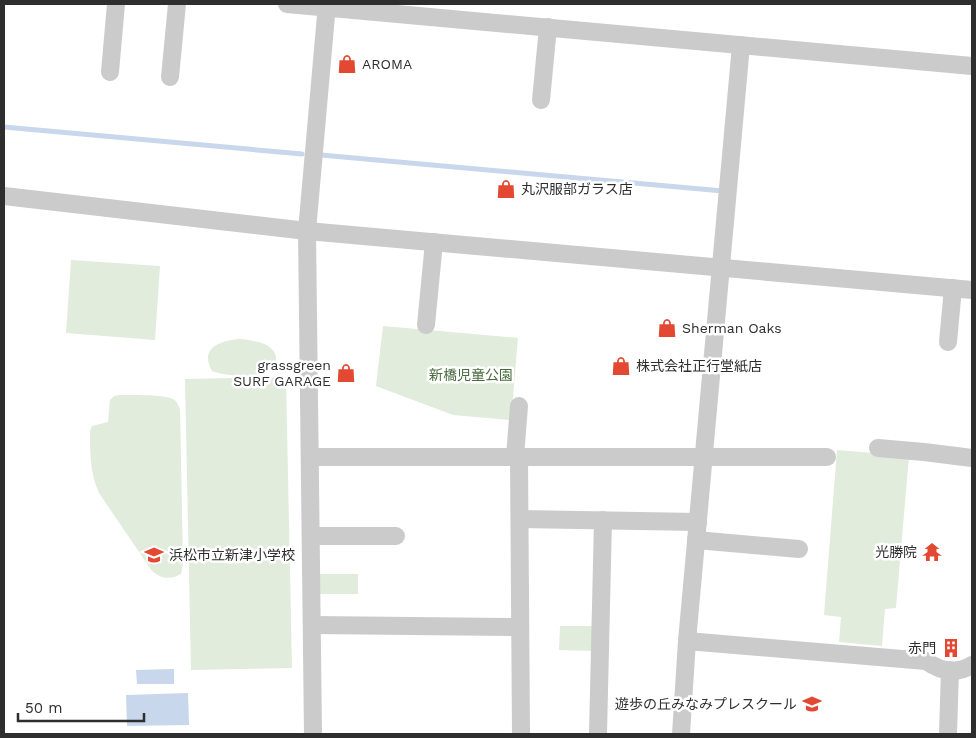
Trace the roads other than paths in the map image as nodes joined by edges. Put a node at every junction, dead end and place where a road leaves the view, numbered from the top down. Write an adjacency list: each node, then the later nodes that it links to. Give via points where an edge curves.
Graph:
1 (116, 4): 8 (street)
2 (177, 4): 9 (street)
3 (287, 4): 4 (street)
4 (327, 6): 5 (street); 12 (street)
5 (548, 27): 6 (street); 10 (street)
6 (741, 45): 7 (street); 14 (street)
7 (972, 66)
8 (110, 72)
9 (170, 77)
10 (541, 100)
11 (4, 196): 12 (street)
12 (306, 231): 13 (street); 21 (street)
13 (434, 242): 14 (street); 17 (street)
14 (721, 267): 15 (street); 23 (street)
15 (953, 288): 16 (street); 18 (street)
16 (972, 290)
17 (426, 325)
18 (948, 342)
19 (519, 406): 22 (street)
20 (878, 448): 25 (street)
21 (310, 457): 22 (street); 29 (street)
22 (517, 457): 23 (street); 26 (street)
23 (703, 457): 24 (street); 28 (street)
24 (826, 457)
25 (972, 458)
26 (520, 520): 27 (street); 34 (street)
27 (603, 520): 28 (street); 40 (street)
28 (698, 522): 31 (street)
29 (311, 536): 30 (street); 33 (street)
30 (396, 536)
31 (696, 540): 32 (street); 35 (street)
32 (799, 549)
33 (312, 625): 34 (street); 38 (street)
34 (520, 627): 39 (street)
35 (687, 641): 37 (street, via 926,661 938,670); 41 (street)
36 (972, 665): 37 (street, via 963,671)
37 (950, 670): 42 (street)
38 (313, 734)
39 (521, 734)
40 (598, 734)
41 (682, 734)
42 (948, 734)

